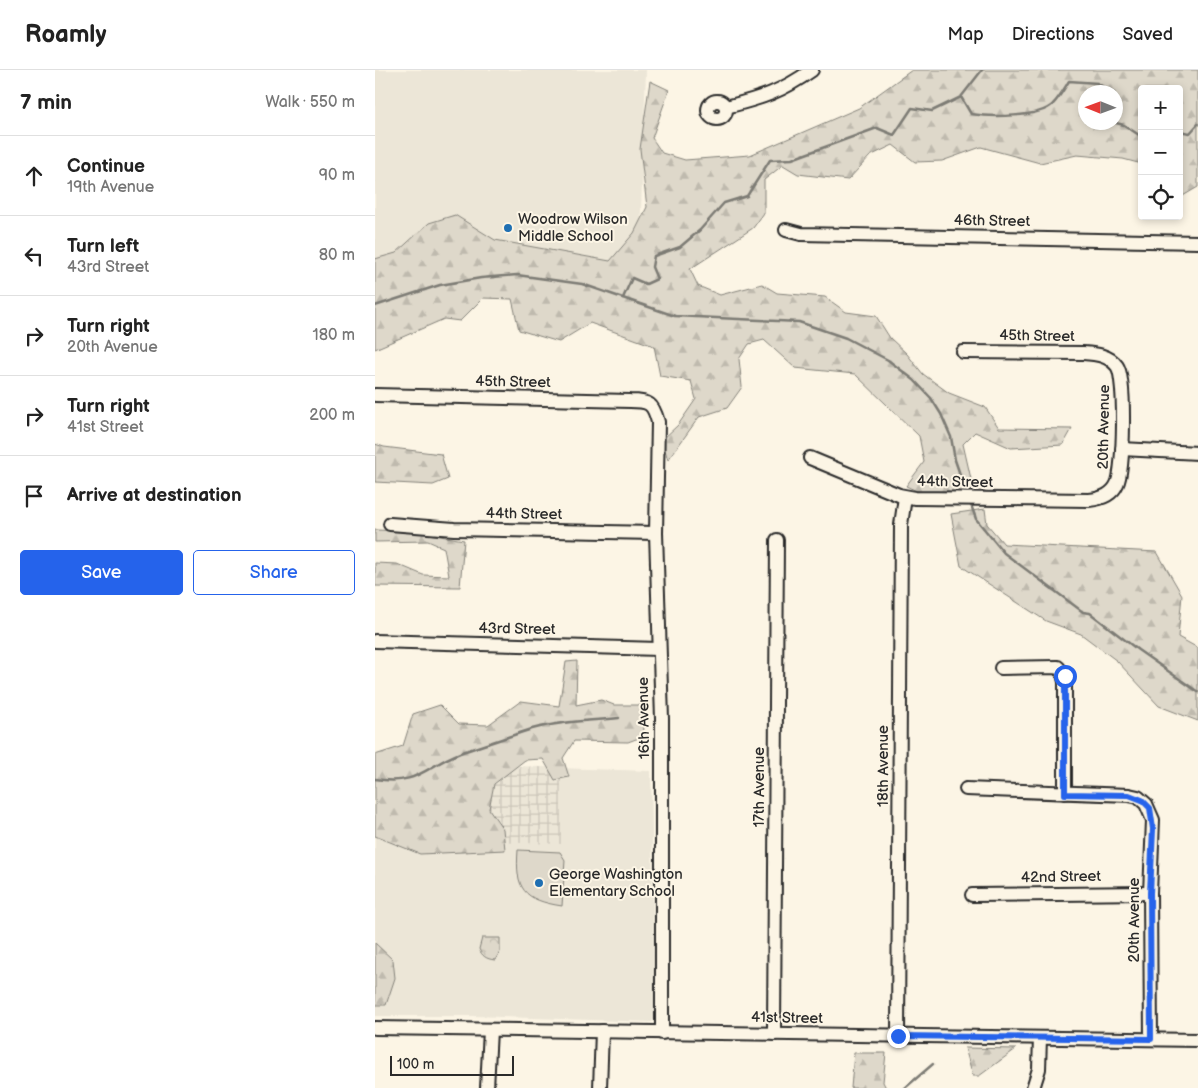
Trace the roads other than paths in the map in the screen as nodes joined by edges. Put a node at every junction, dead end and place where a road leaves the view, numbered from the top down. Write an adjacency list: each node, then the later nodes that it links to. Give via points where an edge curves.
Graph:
1 (812, 70): 2 (street, via 769,96)
2 (726, 108)
3 (786, 230): 4 (street, 46th Street, via 801,234)
4 (1198, 242)
5 (963, 352): 6 (street, 45th Street, via 1083,353)
6 (1109, 358): 9 (street, 20th Avenue, via 1118,367 1123,386)
7 (375, 395): 8 (street, 45th Street, via 631,400)
8 (650, 404): 15 (street, 16th Avenue, via 658,422)
9 (1122, 450): 10 (street); 12 (street, 20th Avenue, via 1120,477)
10 (1198, 453)
11 (810, 458): 13 (street, 44th Street)
12 (1106, 496): 13 (street, 44th Street, via 1089,500)
13 (905, 497): 29 (street, 18th Avenue, via 901,525)
14 (390, 524): 15 (street, 44th Street, via 454,529)
15 (656, 534): 18 (street, 16th Avenue)
16 (777, 540): 28 (street, 17th Avenue)
17 (375, 641): 18 (street, 43rd Street)
18 (659, 649): 27 (street, 16th Avenue)
19 (1001, 668): 21 (street, via 1058,667 1065,676)
20 (966, 789): 21 (street)
21 (1065, 794): 22 (street, 20th Avenue, via 1129,795 1150,808 1153,820)
22 (1150, 893): 23 (street, 42nd Street); 31 (street, 20th Avenue)
23 (972, 895)
24 (375, 1028): 25 (street, 41st Street)
25 (490, 1030): 26 (street, 41st Street); 33 (street)
26 (602, 1031): 27 (street, 41st Street); 34 (street)
27 (662, 1032): 28 (street, 41st Street)
28 (774, 1034): 29 (street, 41st Street)
29 (898, 1036): 30 (street, 41st Street)
30 (1039, 1038): 31 (street, 41st Street); 35 (street, via 1039,1069)
31 (1151, 1039): 32 (street, 41st Street)
32 (1198, 1040)
33 (487, 1088)
34 (600, 1088)
35 (1033, 1088)

